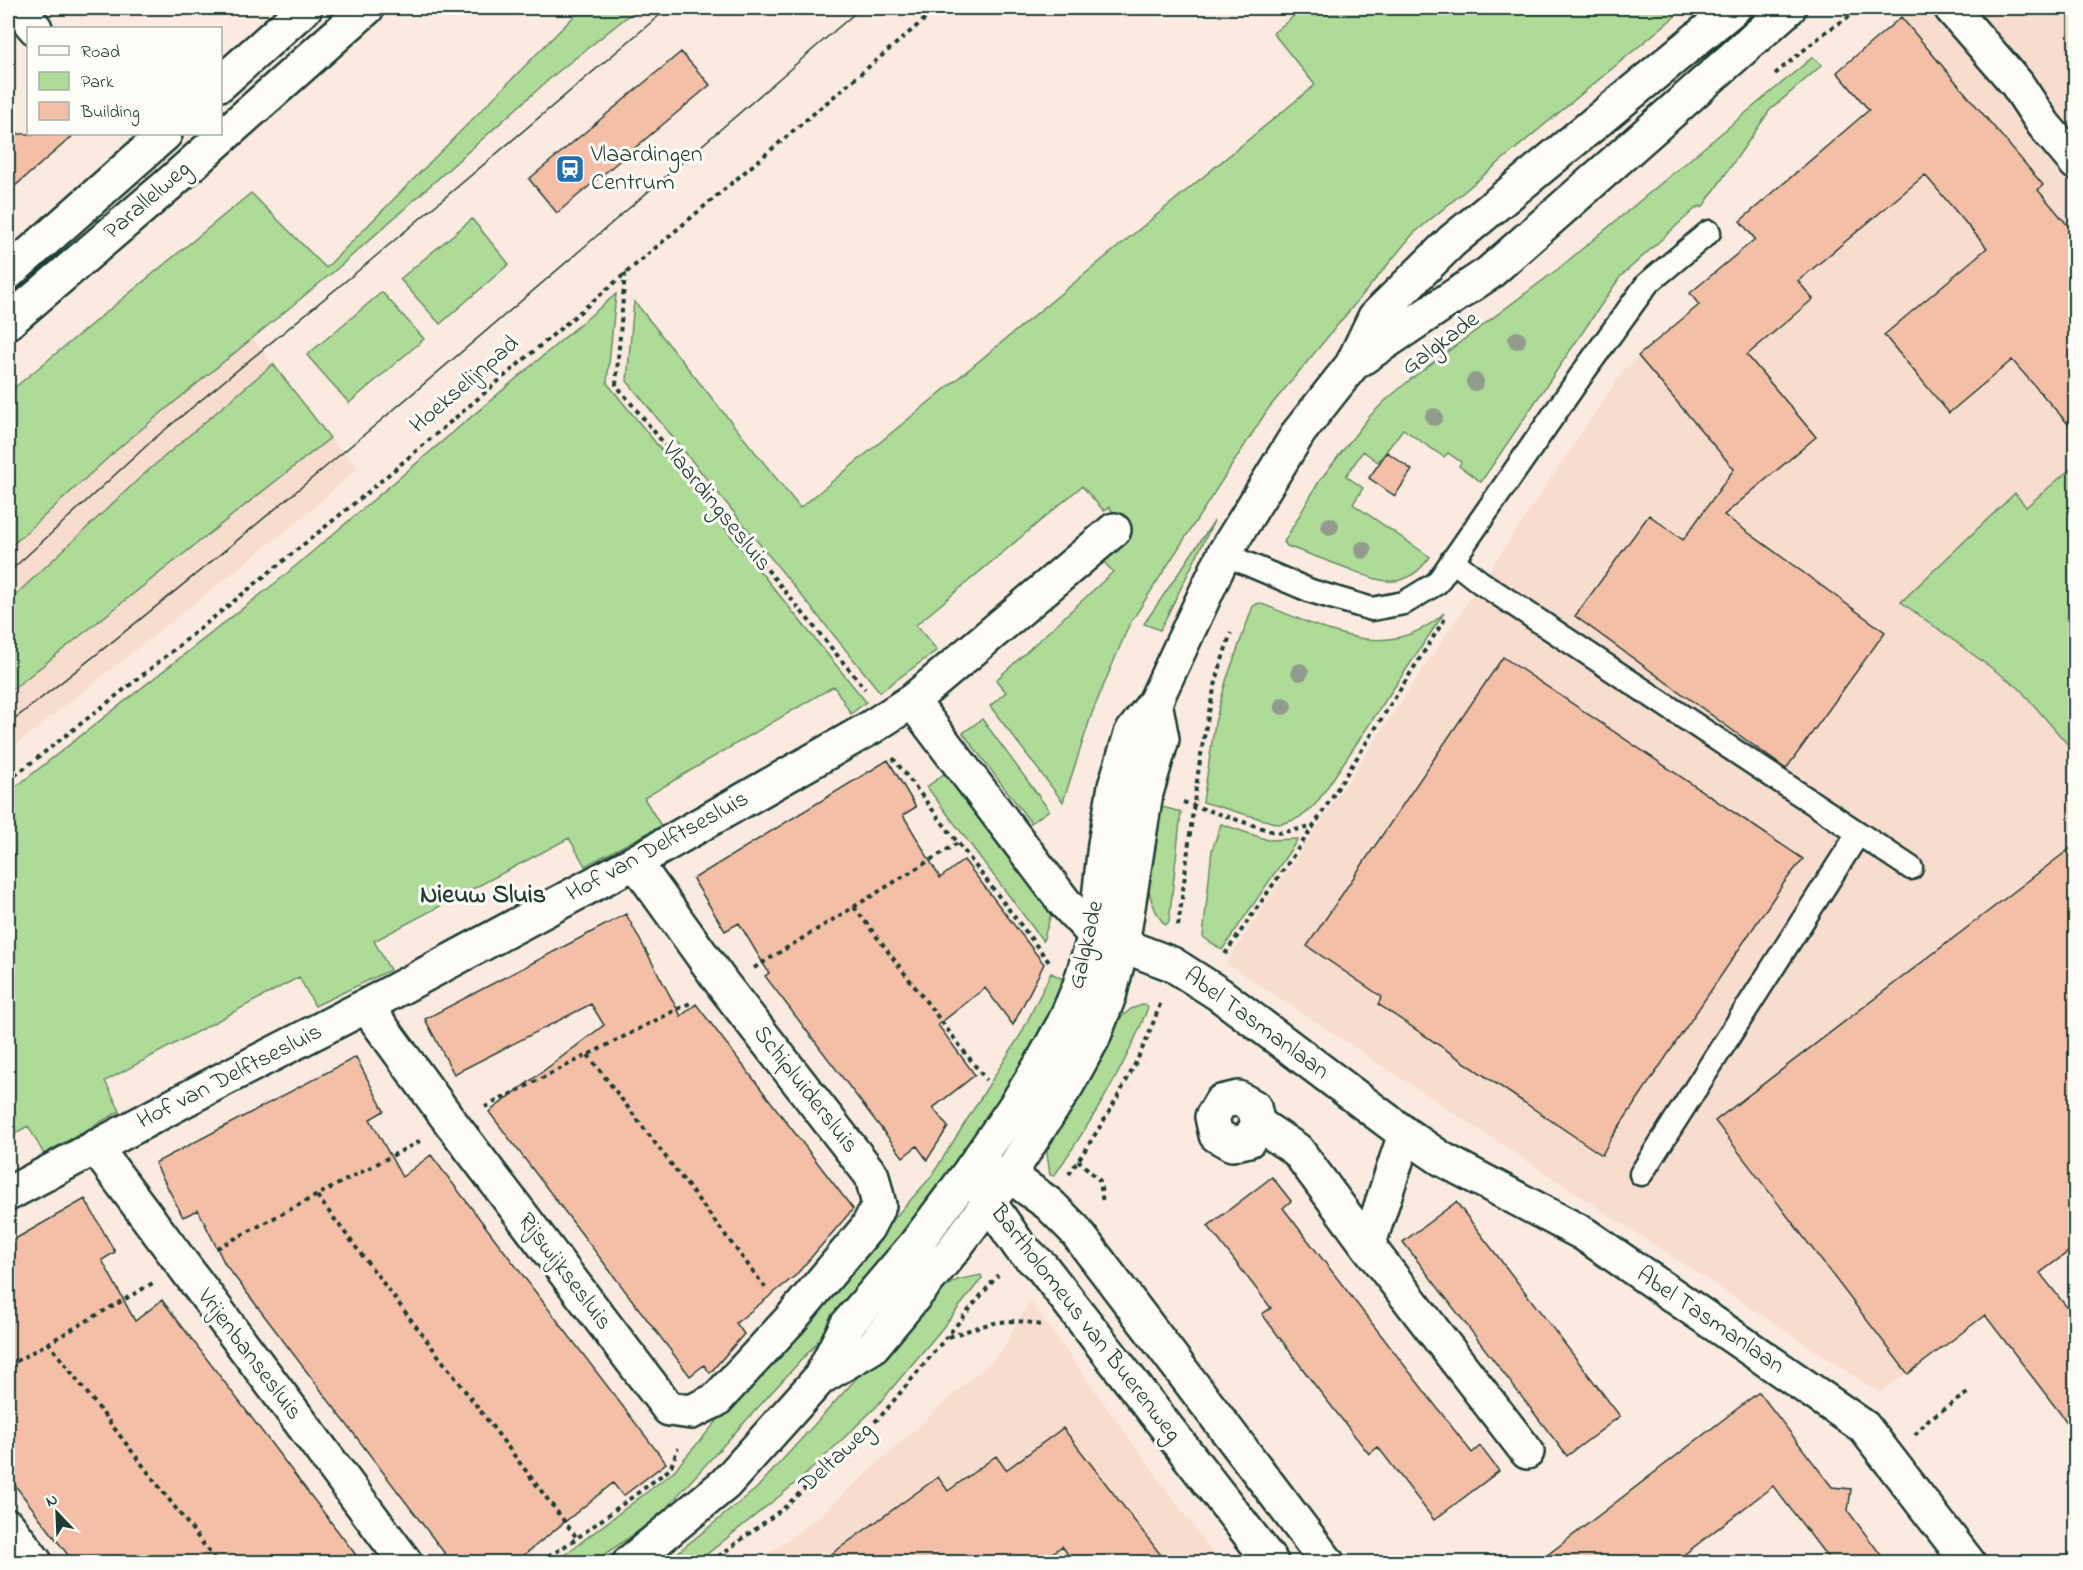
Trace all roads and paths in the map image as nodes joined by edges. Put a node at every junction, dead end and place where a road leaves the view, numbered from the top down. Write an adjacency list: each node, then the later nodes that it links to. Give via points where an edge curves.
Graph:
1 (18, 8): 9 (street)
2 (305, 8): 11 (street)
3 (367, 8): 14 (street, Parallelweg)
4 (938, 8): 16 (path, Hoekselijnpad)
5 (1734, 8): 19 (street, Galgkade, via 1452,241 1375,317)
6 (1789, 8): 19 (street, Galgkade, via 1489,273)
7 (1863, 8): 10 (path, via 1827,31)
8 (1951, 8): 13 (street, via 2017,84)
9 (34, 27)
10 (1772, 76)
11 (222, 82)
12 (143, 140): 14 (street); 17 (street, Parallelweg)
13 (2069, 154)
14 (168, 185): 18 (street, Parallelweg)
15 (1709, 232): 22 (lane, via 1647,284)
16 (626, 272): 26 (path, Vlaardingsesluis, via 616,385); 27 (path, Hoekselijnpad, via 362,497)
17 (8, 273)
18 (8, 322)
19 (1352, 364): 21 (street, Galgkade, via 1299,432)
20 (1114, 530): 26 (street, Hof van Delftsesluis)
21 (1224, 554): 23 (lane, via 1311,591 1372,609 1404,603); 25 (street, Galgkade)
22 (1452, 560): 23 (lane); 31 (lane)
23 (1437, 583): 30 (path, via 1450,611)
24 (1234, 625): 29 (path, via 1204,728)
25 (1155, 702): 28 (street, Galgkade, via 1161,739); 36 (street, Galgkade, via 1131,734 1115,786 1105,844)
26 (890, 715): 32 (street, Hof van Delftsesluis); 34 (street); 37 (path, Vlaardingsesluis)
27 (8, 781)
28 (1146, 793): 29 (path); 36 (street, Galgkade)
29 (1193, 804): 30 (path, via 1277,833)
30 (1313, 827): 39 (path)
31 (1858, 834): 33 (lane); 49 (lane)
32 (635, 862): 40 (street, Hof van Delftsesluis); 55 (street, Schipluidersluis, via 724,986 872,1176 879,1205 867,1228)
33 (1911, 868)
34 (1065, 903): 36 (street); 37 (path)
35 (854, 907): 43 (path)
36 (1108, 940): 39 (street, Abel Tasmanlaan, via 1172,964); 48 (street, Galgkade, via 1014,1108); 50 (street, Galgkade, via 1109,996 1093,1038)
37 (1049, 962): 38 (path)
38 (1045, 972)
39 (1204, 984): 46 (street, Abel Tasmanlaan)
40 (366, 1006): 47 (street, Hof van Delftsesluis); 60 (street, Rijswijksesluis, via 669,1409)
41 (588, 1055): 55 (path)
42 (992, 1071): 43 (path)
43 (986, 1080): 44 (path)
44 (980, 1090)
45 (1258, 1124): 54 (street, via 1297,1150)
46 (1405, 1134): 54 (street); 73 (street, Abel Tasmanlaan, via 1442,1160 1584,1234 1864,1427)
47 (95, 1147): 51 (street, Hof van Delftsesluis); 67 (street, Vrijenbansesluis)
48 (971, 1170): 50 (street, Bartholomeus van Buerenweg); 53 (street, Bartholomeus van Buerenweg); 58 (street, via 915,1245 847,1325)
49 (1641, 1174)
50 (1009, 1175): 53 (street); 72 (street, Bartholomeus van Buerenweg, via 1049,1204 1074,1229)
51 (8, 1194)
52 (317, 1196): 64 (path)
53 (989, 1202): 58 (street, via 872,1347); 71 (street, Bartholomeus van Buerenweg, via 1020,1247 1042,1267)
54 (1368, 1246): 62 (street)
55 (790, 1320): 60 (street, via 716,1400)
56 (1046, 1327): 70 (path, Deltaweg, via 1024,1321 994,1322 948,1337 873,1424 785,1508)
57 (48, 1342): 66 (path)
58 (820, 1378): 69 (street, via 724,1484)
59 (1969, 1392): 61 (path, via 1929,1419)
60 (691, 1412): 64 (path, via 670,1469)
61 (1912, 1439)
62 (1527, 1452)
63 (8, 1526): 65 (street)
64 (577, 1538): 68 (path)
65 (35, 1563)
66 (217, 1563)
67 (405, 1563)
68 (541, 1563)
69 (630, 1563)
70 (711, 1563)
71 (1271, 1563)
72 (1327, 1563)
73 (1968, 1563)

